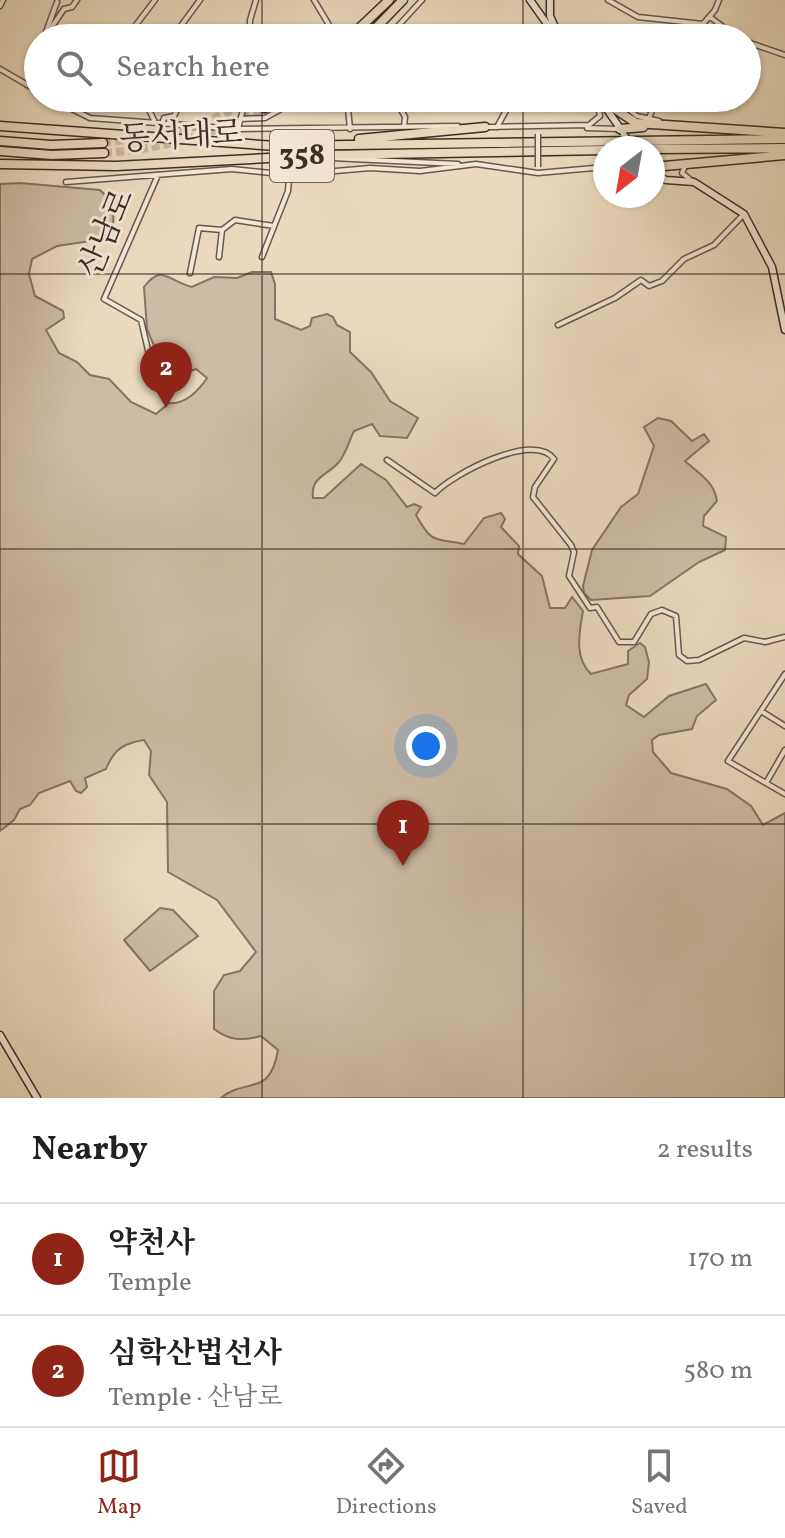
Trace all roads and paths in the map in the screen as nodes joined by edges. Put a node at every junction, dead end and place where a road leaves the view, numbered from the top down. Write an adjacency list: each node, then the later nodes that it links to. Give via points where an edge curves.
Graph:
1 (3, 0): 15 (street)
2 (77, 0): 18 (street)
3 (155, 0): 19 (street)
4 (200, 0): 20 (street)
5 (256, 0): 21 (street)
6 (314, 0): 22 (street)
7 (389, 0): 23 (highway)
8 (403, 0): 24 (highway)
9 (422, 0): 25 (street)
10 (530, 0): 26 (street)
11 (550, 0): 27 (street)
12 (608, 0): 28 (street, via 638,17)
13 (719, 0): 16 (street)
14 (57, 2): 17 (street)
15 (0, 6)
16 (710, 17): 28 (street); 29 (street)
17 (49, 24)
18 (54, 24)
19 (137, 24)
20 (182, 24)
21 (250, 24)
22 (328, 24)
23 (364, 24)
24 (380, 24)
25 (400, 24)
26 (546, 24)
27 (553, 24)
28 (703, 24)
29 (719, 24)
30 (761, 47): 31 (street)
31 (785, 55)
32 (0, 69): 33 (street)
33 (24, 83)
34 (78, 112): 49 (street, via 90,118)
35 (151, 112): 49 (street)
36 (176, 112): 50 (street)
37 (242, 112): 48 (street)
38 (276, 112): 48 (street)
39 (348, 112): 60 (street)
40 (402, 112): 53 (street)
41 (505, 112): 55 (street)
42 (599, 112): 57 (street, via 597,121)
43 (608, 112): 61 (street)
44 (617, 112): 52 (highway, via 630,121)
45 (632, 112): 47 (street)
46 (651, 112): 47 (street)
47 (649, 118): 62 (street)
48 (240, 119): 59 (street)
49 (154, 120): 50 (street)
50 (163, 121): 59 (street)
51 (0, 126): 65 (highway, 동서대로 / 358, via 234,144)
52 (668, 126): 61 (highway); 62 (highway)
53 (404, 127): 54 (street); 60 (street)
54 (485, 127): 55 (street); 65 (highway)
55 (497, 127): 56 (street)
56 (539, 127): 57 (street); 77 (street, bridge)
57 (577, 127): 61 (street)
58 (291, 128): 59 (street); 60 (street); 65 (street)
59 (238, 129)
60 (350, 129)
61 (622, 132): 63 (street, bridge)
62 (785, 134): 65 (highway, 동서대로 / 358)
63 (625, 136)
64 (0, 141): 69 (highway, via 104,148 52,155)
65 (294, 142): 79 (street, bridge)
66 (785, 148): 67 (highway)
67 (665, 149)
68 (593, 150): 71 (highway, 동서대로 / 358)
69 (0, 151)
70 (785, 155): 72 (highway)
71 (305, 156): 73 (highway, 동서대로 / 358, via 116,166); 74 (street)
72 (686, 163): 75 (highway); 82 (street, via 682,173)
73 (0, 164)
74 (476, 164): 77 (street, 산남로); 79 (street, 산남로)
75 (665, 166)
76 (593, 168): 77 (street, 산남로)
77 (538, 170)
78 (158, 175): 79 (street, 산남로, via 232,169); 81 (street); 93 (street, 산남로, via 104,299 141,320)
79 (290, 175): 84 (street)
80 (665, 180): 82 (street)
81 (66, 182)
82 (694, 182): 83 (street)
83 (744, 214): 90 (street); 91 (street, via 728,233 684,259 656,286 641,280)
84 (274, 226): 85 (street, via 235,220); 87 (street)
85 (222, 230): 86 (street); 88 (street, via 199,228)
86 (219, 257)
87 (262, 257)
88 (190, 273)
89 (785, 282): 90 (street)
90 (777, 284): 92 (street)
91 (558, 325)
92 (785, 330)
93 (156, 385)
94 (387, 460): 95 (street, via 435,493 447,480 481,462 534,449 547,451 554,459 533,497 571,545 571,583 590,608 604,613 619,642 634,642 651,614 662,610 676,616 679,655 687,661 744,638 765,642)
95 (785, 637)
96 (785, 674): 97 (street)
97 (761, 711): 98 (street); 100 (street, via 728,761)
98 (785, 726)
99 (785, 750): 100 (street)
100 (766, 783): 101 (street)
101 (785, 794)
102 (0, 1035): 103 (street)
103 (37, 1098)

